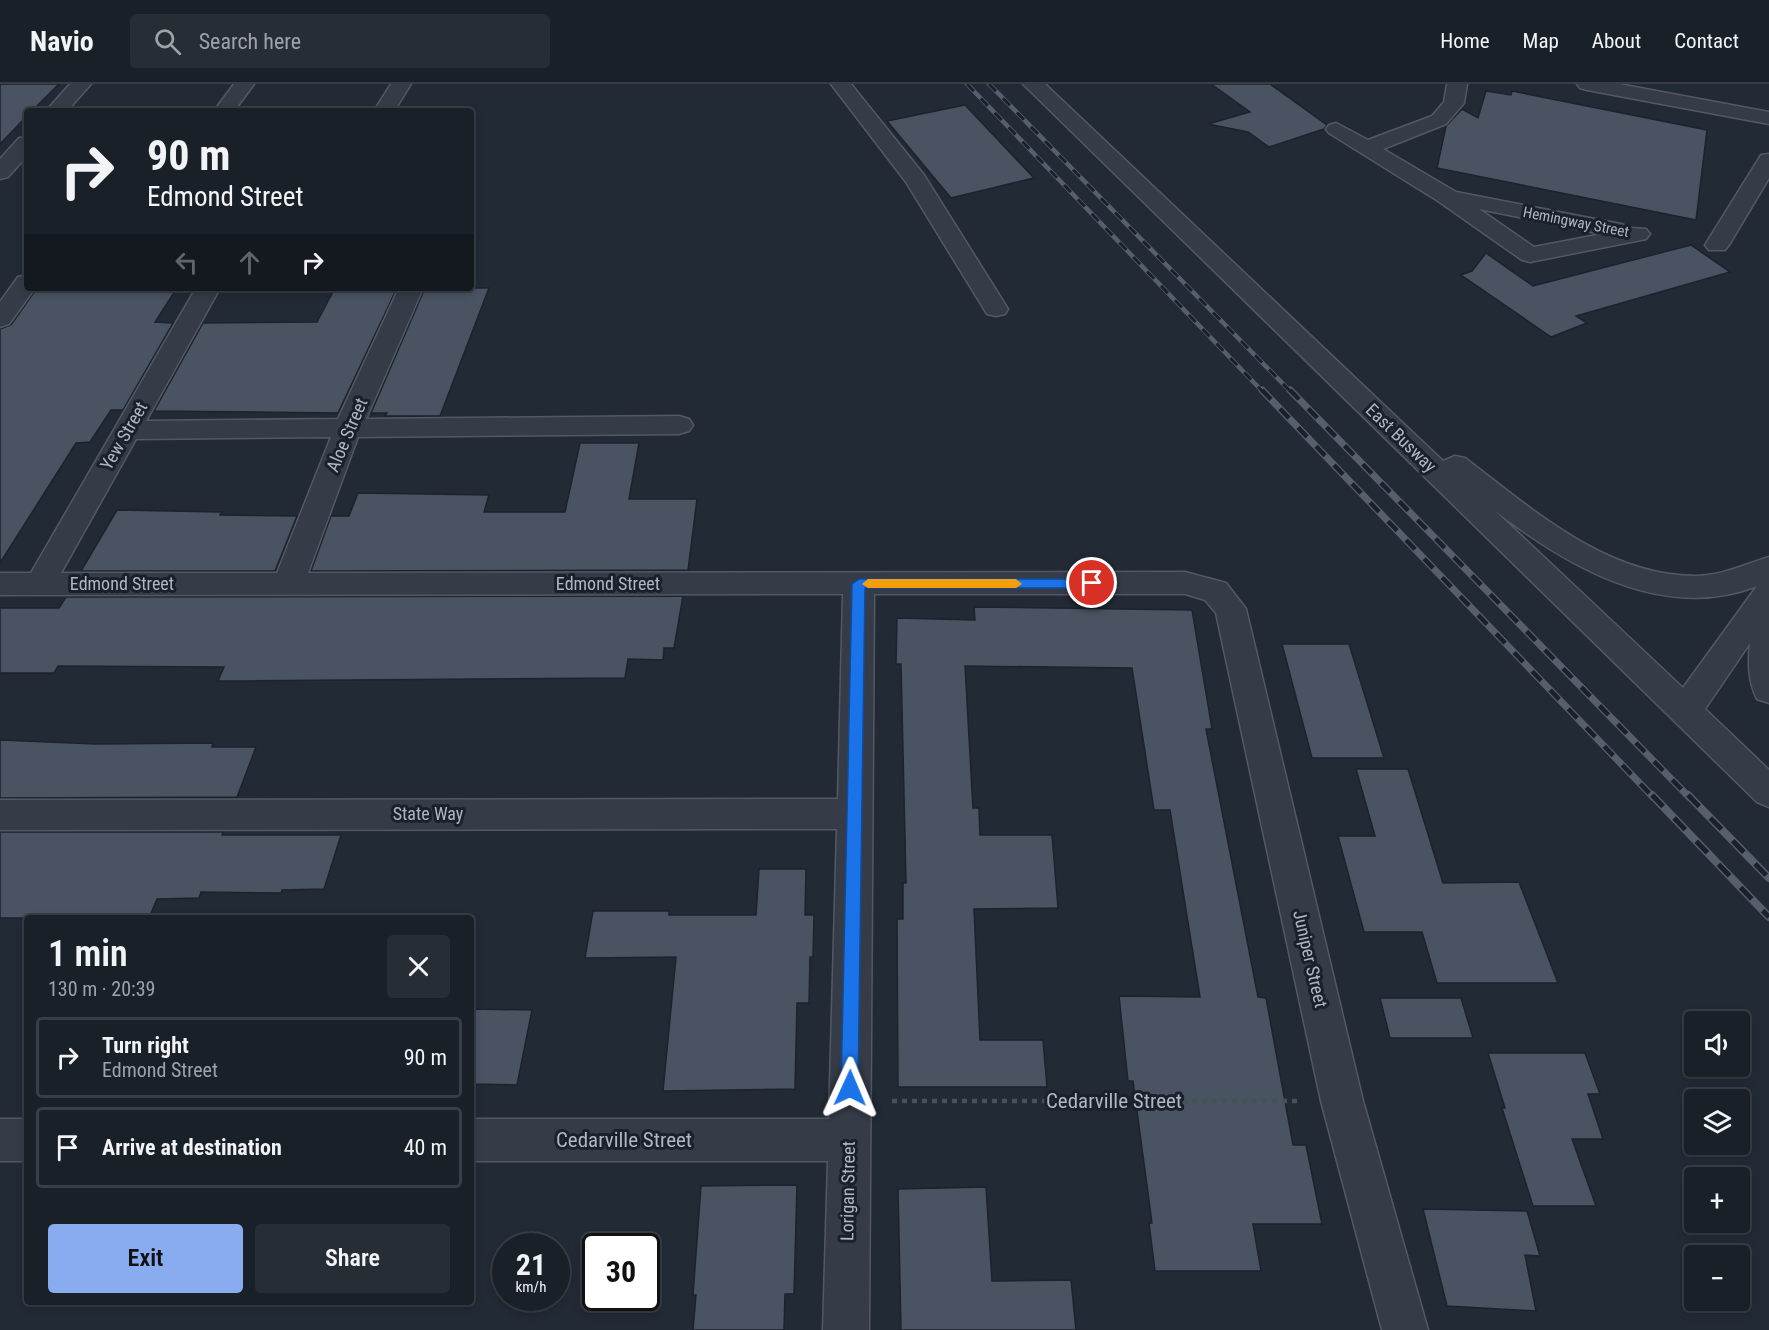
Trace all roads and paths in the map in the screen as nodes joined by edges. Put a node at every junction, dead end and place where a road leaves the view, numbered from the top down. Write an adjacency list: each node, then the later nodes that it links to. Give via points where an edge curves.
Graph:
1 (81, 84): 9 (street)
2 (244, 84): 10 (street)
3 (401, 84): 11 (street)
4 (842, 84): 24 (street, via 916,180)
5 (1034, 84): 26 (street, East Busway)
6 (1456, 84): 15 (street, via 1454,103 1439,120)
7 (1587, 84): 12 (street)
8 (1702, 84): 12 (street)
9 (59, 108)
10 (226, 108)
11 (386, 108)
12 (1767, 118)
13 (1336, 129): 15 (street)
14 (24, 147): 17 (street)
15 (1368, 147): 19 (street)
16 (1769, 160): 20 (street)
17 (0, 175): 18 (street)
18 (24, 175)
19 (1446, 196): 19 (street, Hemingway Street, via 1503,207 1638,234 1530,255)
20 (1717, 245)
21 (24, 286): 25 (street)
22 (206, 291): 29 (street, Yew Street)
23 (410, 291): 28 (street, Aloe Street)
24 (996, 309)
25 (0, 319)
26 (1336, 376): 30 (street, via 1540,530 1618,573 1659,584 1705,587 1737,581); 38 (street, East Busway)
27 (679, 424): 28 (street)
28 (348, 428): 29 (street); 33 (street, Aloe Street)
29 (127, 430): 32 (street, Yew Street)
30 (1769, 568)
31 (0, 584): 32 (street, Edmond Street)
32 (40, 584): 33 (street, Edmond Street)
33 (288, 584): 34 (street, Edmond Street)
34 (859, 584): 35 (street, Edmond Street, via 1185,583); 40 (street, Lorigan Street)
35 (1215, 591): 43 (street, Juniper Street, via 1231,609)
36 (1769, 594): 37 (street, via 1764,668); 38 (street)
37 (1769, 690)
38 (1684, 711): 39 (street, East Busway)
39 (1769, 792)
40 (856, 814): 41 (street, State Way); 47 (street, Lorigan Street)
41 (0, 815)
42 (886, 1101): 43 (path, Cedarville Street)
43 (1342, 1101): 49 (street, Juniper Street)
44 (0, 1140): 45 (street)
45 (24, 1140)
46 (474, 1140): 47 (street, Cedarville Street)
47 (849, 1140): 48 (street, Lorigan Street)
48 (846, 1330)
49 (1405, 1330)

